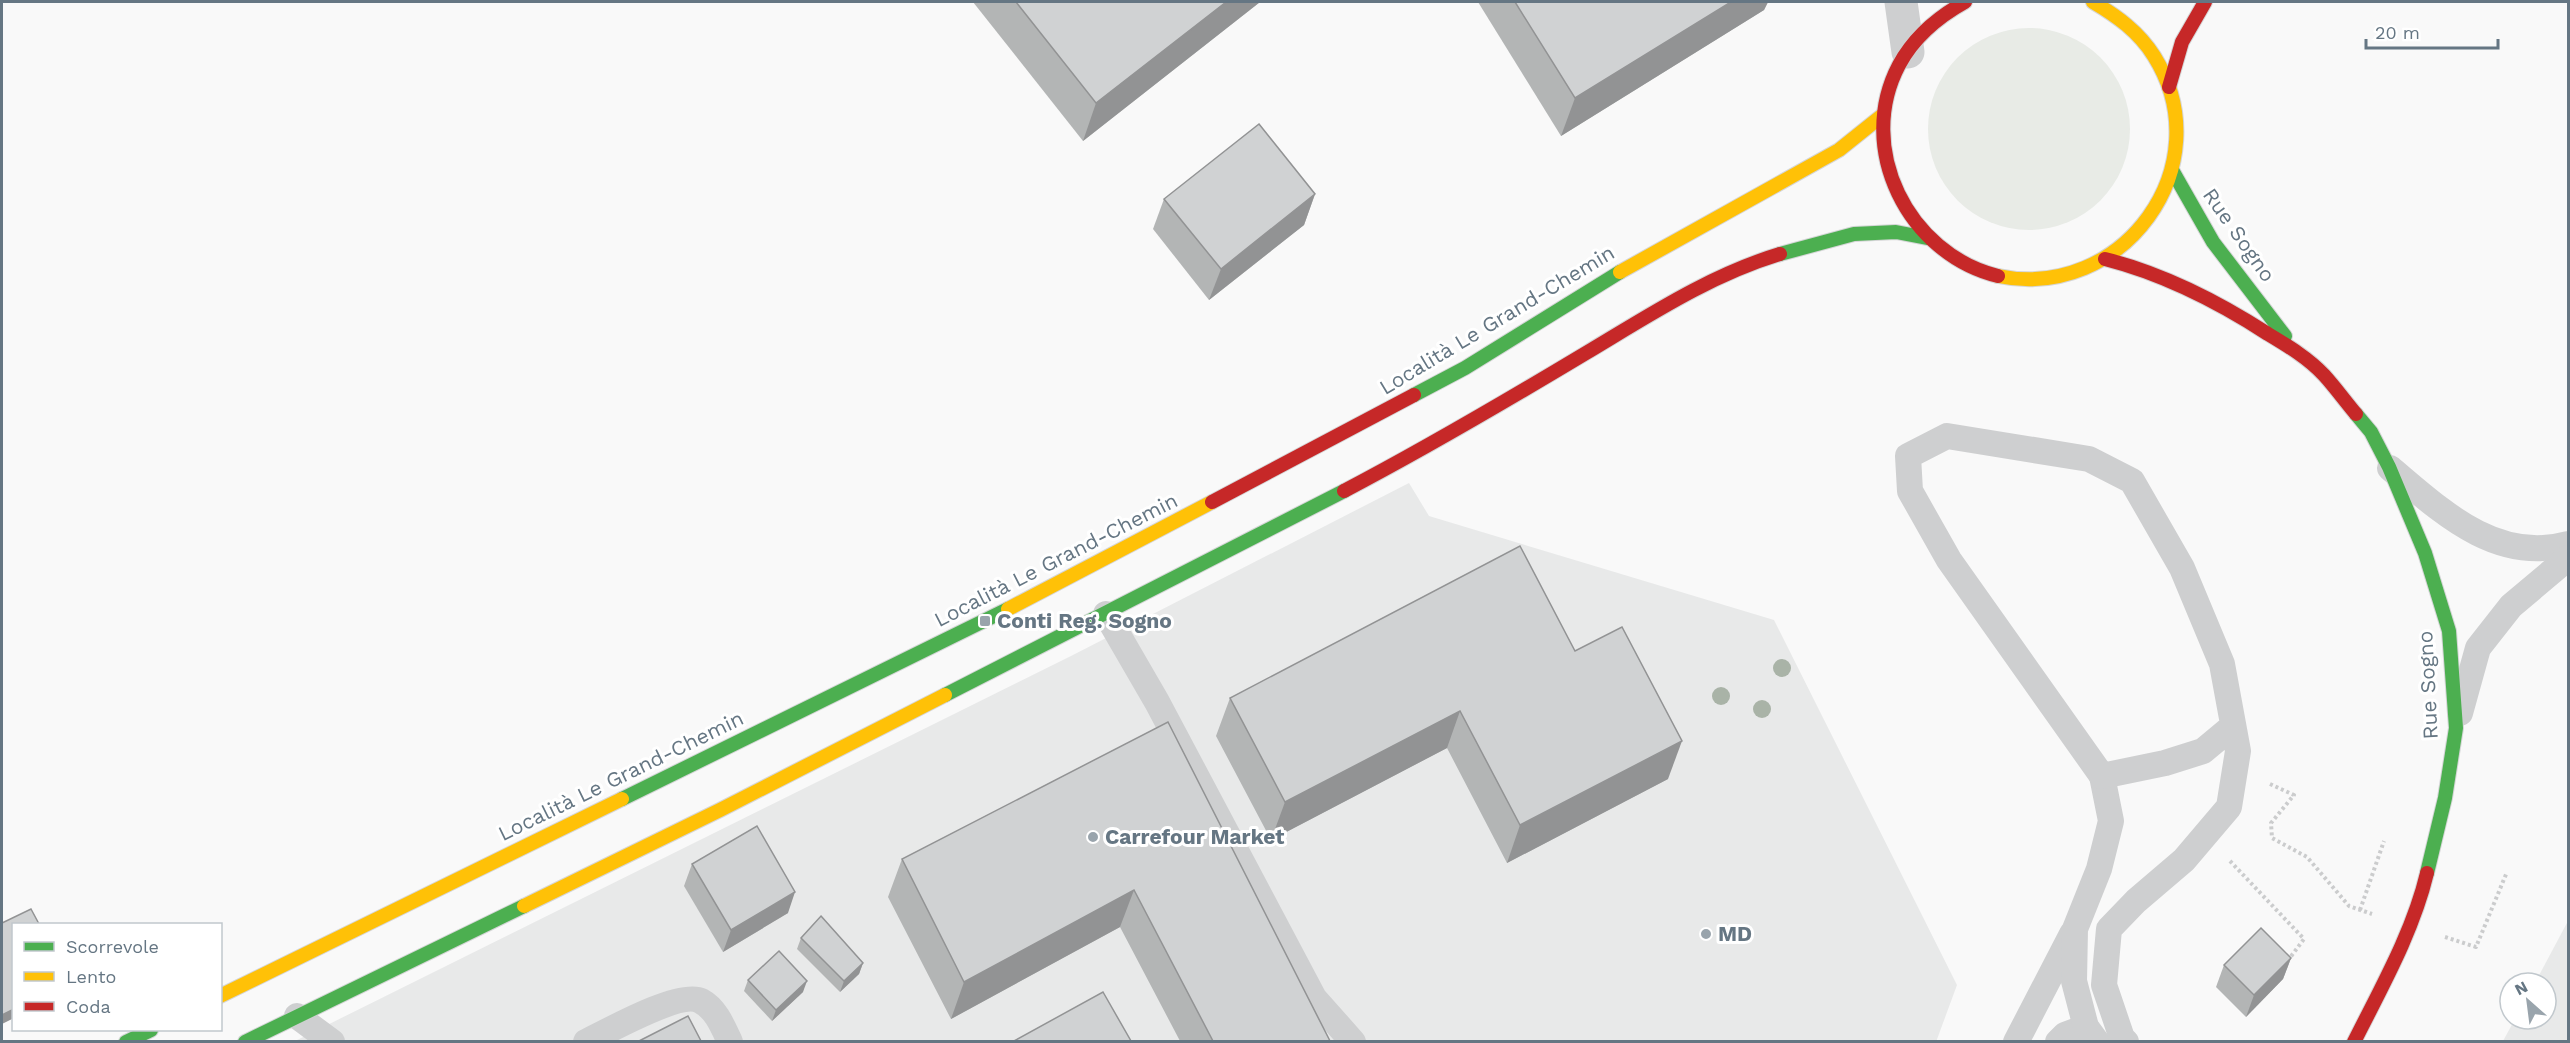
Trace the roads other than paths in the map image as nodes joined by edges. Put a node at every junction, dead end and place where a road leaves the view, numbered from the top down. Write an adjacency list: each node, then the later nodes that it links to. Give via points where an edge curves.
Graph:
1 (1901, 2): 5 (street)
2 (1965, 2): 5 (main road, via 1924,32)
3 (2093, 2): 6 (main road, via 2115,13 2135,30 2151,50)
4 (2205, 2): 6 (main road, via 2182,42)
5 (1908, 52): 7 (main road, via 1889,91)
6 (2169, 87): 8 (main road, via 2177,137)
7 (1884, 114): 9 (main road, via 1882,139 1893,188 1906,213); 20 (main road, Località Le Grand-Chemin, via 1839,150 1626,268 1465,368 1253,481 985,621)
8 (2172, 170): 10 (main road, via 2150,217 2128,242); 11 (main road, Rue Sogno, via 2213,242)
9 (1927, 238): 10 (main road, via 1950,257 2007,278 2037,280 2066,275); 15 (main road, via 1896,232 1854,234 1728,273 1423,450)
10 (2105, 259): 11 (main road, Rue Sogno, via 2177,282)
11 (2297, 352): 12 (main road, Rue Sogno, via 2349,404 2371,432)
12 (2389, 467): 13 (lane, via 2460,526 2490,539 2524,548); 17 (main road, Rue Sogno, via 2425,553 2449,631)
13 (2568, 544)
14 (2568, 558): 17 (lane, via 2511,606 2478,648)
15 (1106, 614): 21 (main road, via 720,810); 29 (lane, via 1314,998)
16 (2234, 726): 18 (lane, via 2203,751); 18 (lane, via 2222,664 2182,568 2132,481 2089,459 1947,436 1908,456 1910,491 1949,560); 32 (lane, via 2238,751 2229,807 2184,860 2109,929 2104,984)
17 (2456, 728): 33 (main road, Rue Sogno, via 2445,798 2422,893 2385,981)
18 (2102, 776): 19 (lane, via 2111,821 2099,869)
19 (2075, 928): 23 (lane, via 2074,981); 30 (lane)
20 (222, 993)
21 (297, 1016): 25 (main road); 26 (lane)
22 (147, 1031): 24 (main road)
23 (2091, 1034): 31 (lane, via 2065,1035)
24 (126, 1041)
25 (245, 1041)
26 (332, 1041)
27 (586, 1041): 28 (lane, via 681,998 700,1000 719,1018)
28 (730, 1041)
29 (1353, 1041)
30 (2016, 1041)
31 (2058, 1041)
32 (2126, 1041)
33 (2354, 1041)

